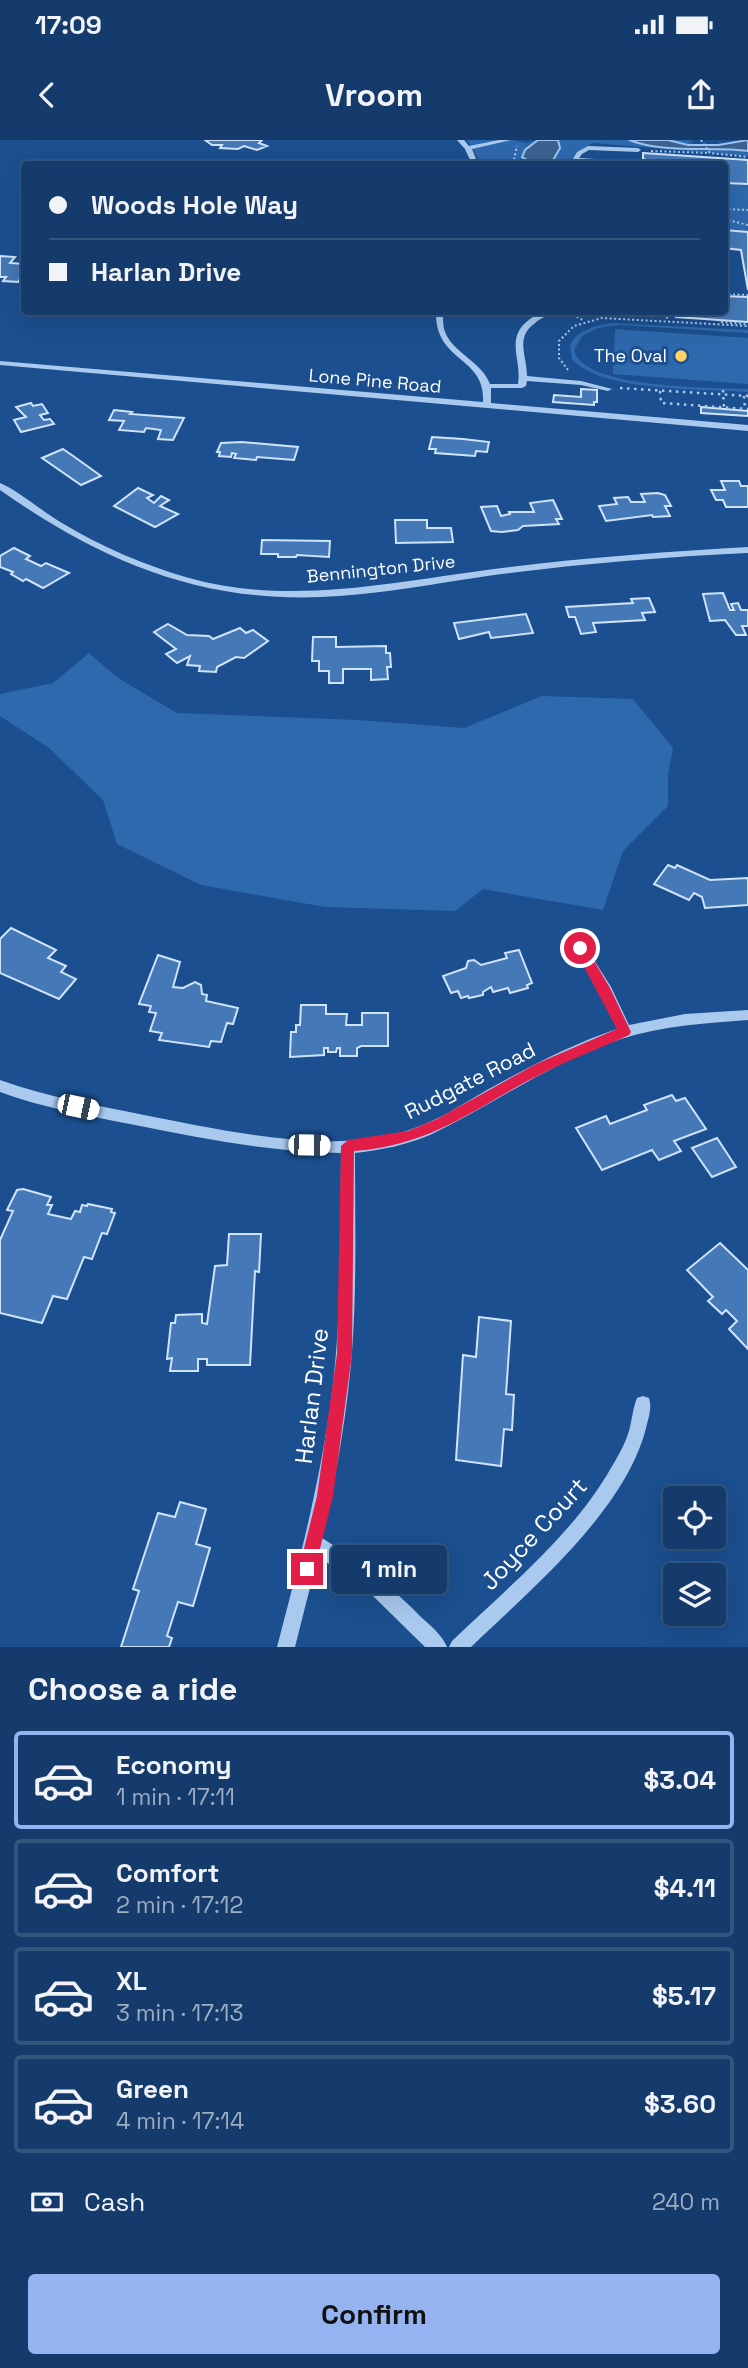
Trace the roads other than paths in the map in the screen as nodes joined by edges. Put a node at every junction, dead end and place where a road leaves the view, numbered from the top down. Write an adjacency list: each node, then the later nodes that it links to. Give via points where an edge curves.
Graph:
1 (460, 140): 3 (street)
2 (508, 140): 3 (street)
3 (468, 148): 5 (street)
4 (638, 150): 6 (street, via 588,148)
5 (474, 161)
6 (575, 161)
7 (439, 315): 11 (street, via 445,339)
8 (543, 315): 10 (street, via 519,337 517,351)
9 (0, 363): 13 (street, Lone Pine Road)
10 (524, 378): 11 (street, via 522,386); 12 (street)
11 (489, 386): 13 (street)
12 (611, 388)
13 (487, 406): 14 (street, Lone Pine Road)
14 (748, 428)
15 (0, 486): 16 (street, Bennington Drive)
16 (12, 495): 17 (street); 18 (street, Bennington Drive, via 77,538 130,564 197,584 272,593 356,591 572,563)
17 (0, 500)
18 (748, 550)
19 (580, 948): 21 (street)
20 (748, 1015): 21 (street, Rudgate Road)
21 (625, 1032): 23 (street, Rudgate Road, via 541,1068 410,1137)
22 (0, 1086): 23 (street, Rudgate Road, via 56,1102 254,1140)
23 (348, 1146): 25 (street, Harlan Drive, via 344,1354)
24 (643, 1404): 28 (street, Joyce Court, via 633,1444 608,1491 569,1537)
25 (314, 1543): 26 (street, Harlan Drive); 27 (street, via 364,1576)
26 (286, 1647)
27 (438, 1647)
28 (458, 1647)

